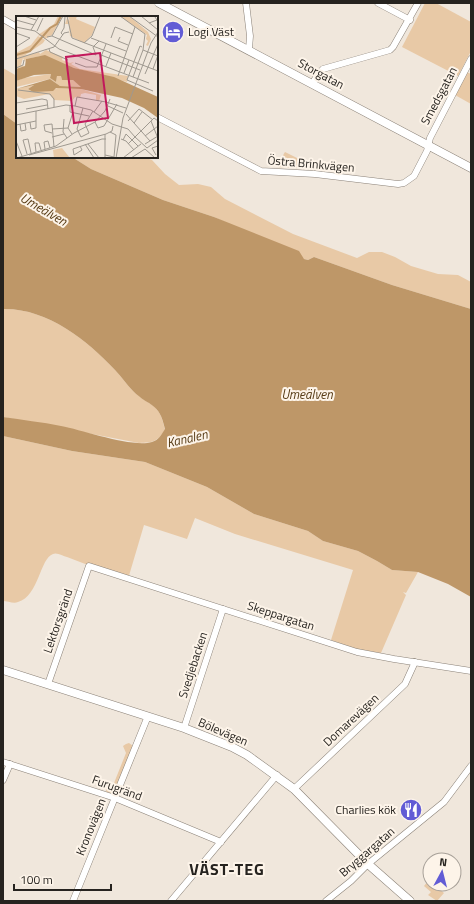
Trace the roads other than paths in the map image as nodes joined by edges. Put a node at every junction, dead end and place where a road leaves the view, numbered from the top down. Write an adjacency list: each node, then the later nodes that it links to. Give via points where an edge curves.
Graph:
1 (159, 3): 8 (street, Storgatan)
2 (246, 3): 8 (street, via 250,36)
3 (378, 3): 6 (street)
4 (418, 3): 6 (street)
5 (3, 19): 7 (street)
6 (410, 20): 10 (street, via 390,50 323,70)
7 (16, 26)
8 (248, 50): 10 (street, Storgatan)
9 (471, 59): 12 (street, Smedsgatan)
10 (313, 83): 12 (street, Storgatan)
11 (158, 118): 12 (street, Östra Brinkvägen, via 255,168 269,172 404,183 414,176)
12 (428, 145): 13 (street, Storgatan)
13 (471, 168)
14 (89, 566): 15 (street, Skeppargatan); 19 (street, Lektorsgränd)
15 (223, 609): 16 (street, Skeppargatan, via 358,652); 21 (street, Svedjebacken)
16 (415, 662): 18 (street, Skeppargatan); 27 (street, Domarevägen, via 405,684)
17 (3, 670): 19 (street, Bölevägen)
18 (471, 671)
19 (48, 684): 20 (street, Bölevägen)
20 (148, 716): 21 (street, Bölevägen); 28 (street, Kronovägen)
21 (184, 728): 25 (street, Bölevägen, via 232,747)
22 (3, 762): 23 (street, Furugränd)
23 (10, 764): 26 (street); 28 (street, Furugränd)
24 (471, 766): 30 (street, Bryggargatan, via 444,802)
25 (277, 775): 27 (street, Bölevägen); 29 (street)
26 (3, 780)
27 (294, 789): 30 (street, Bölevägen)
28 (115, 798): 29 (street, Furugränd); 32 (street, Kronovägen)
29 (221, 842): 33 (street)
30 (368, 864): 31 (street, Bryggargatan); 34 (street, Bölevägen)
31 (330, 900)
32 (73, 901)
33 (171, 901)
34 (410, 901)

